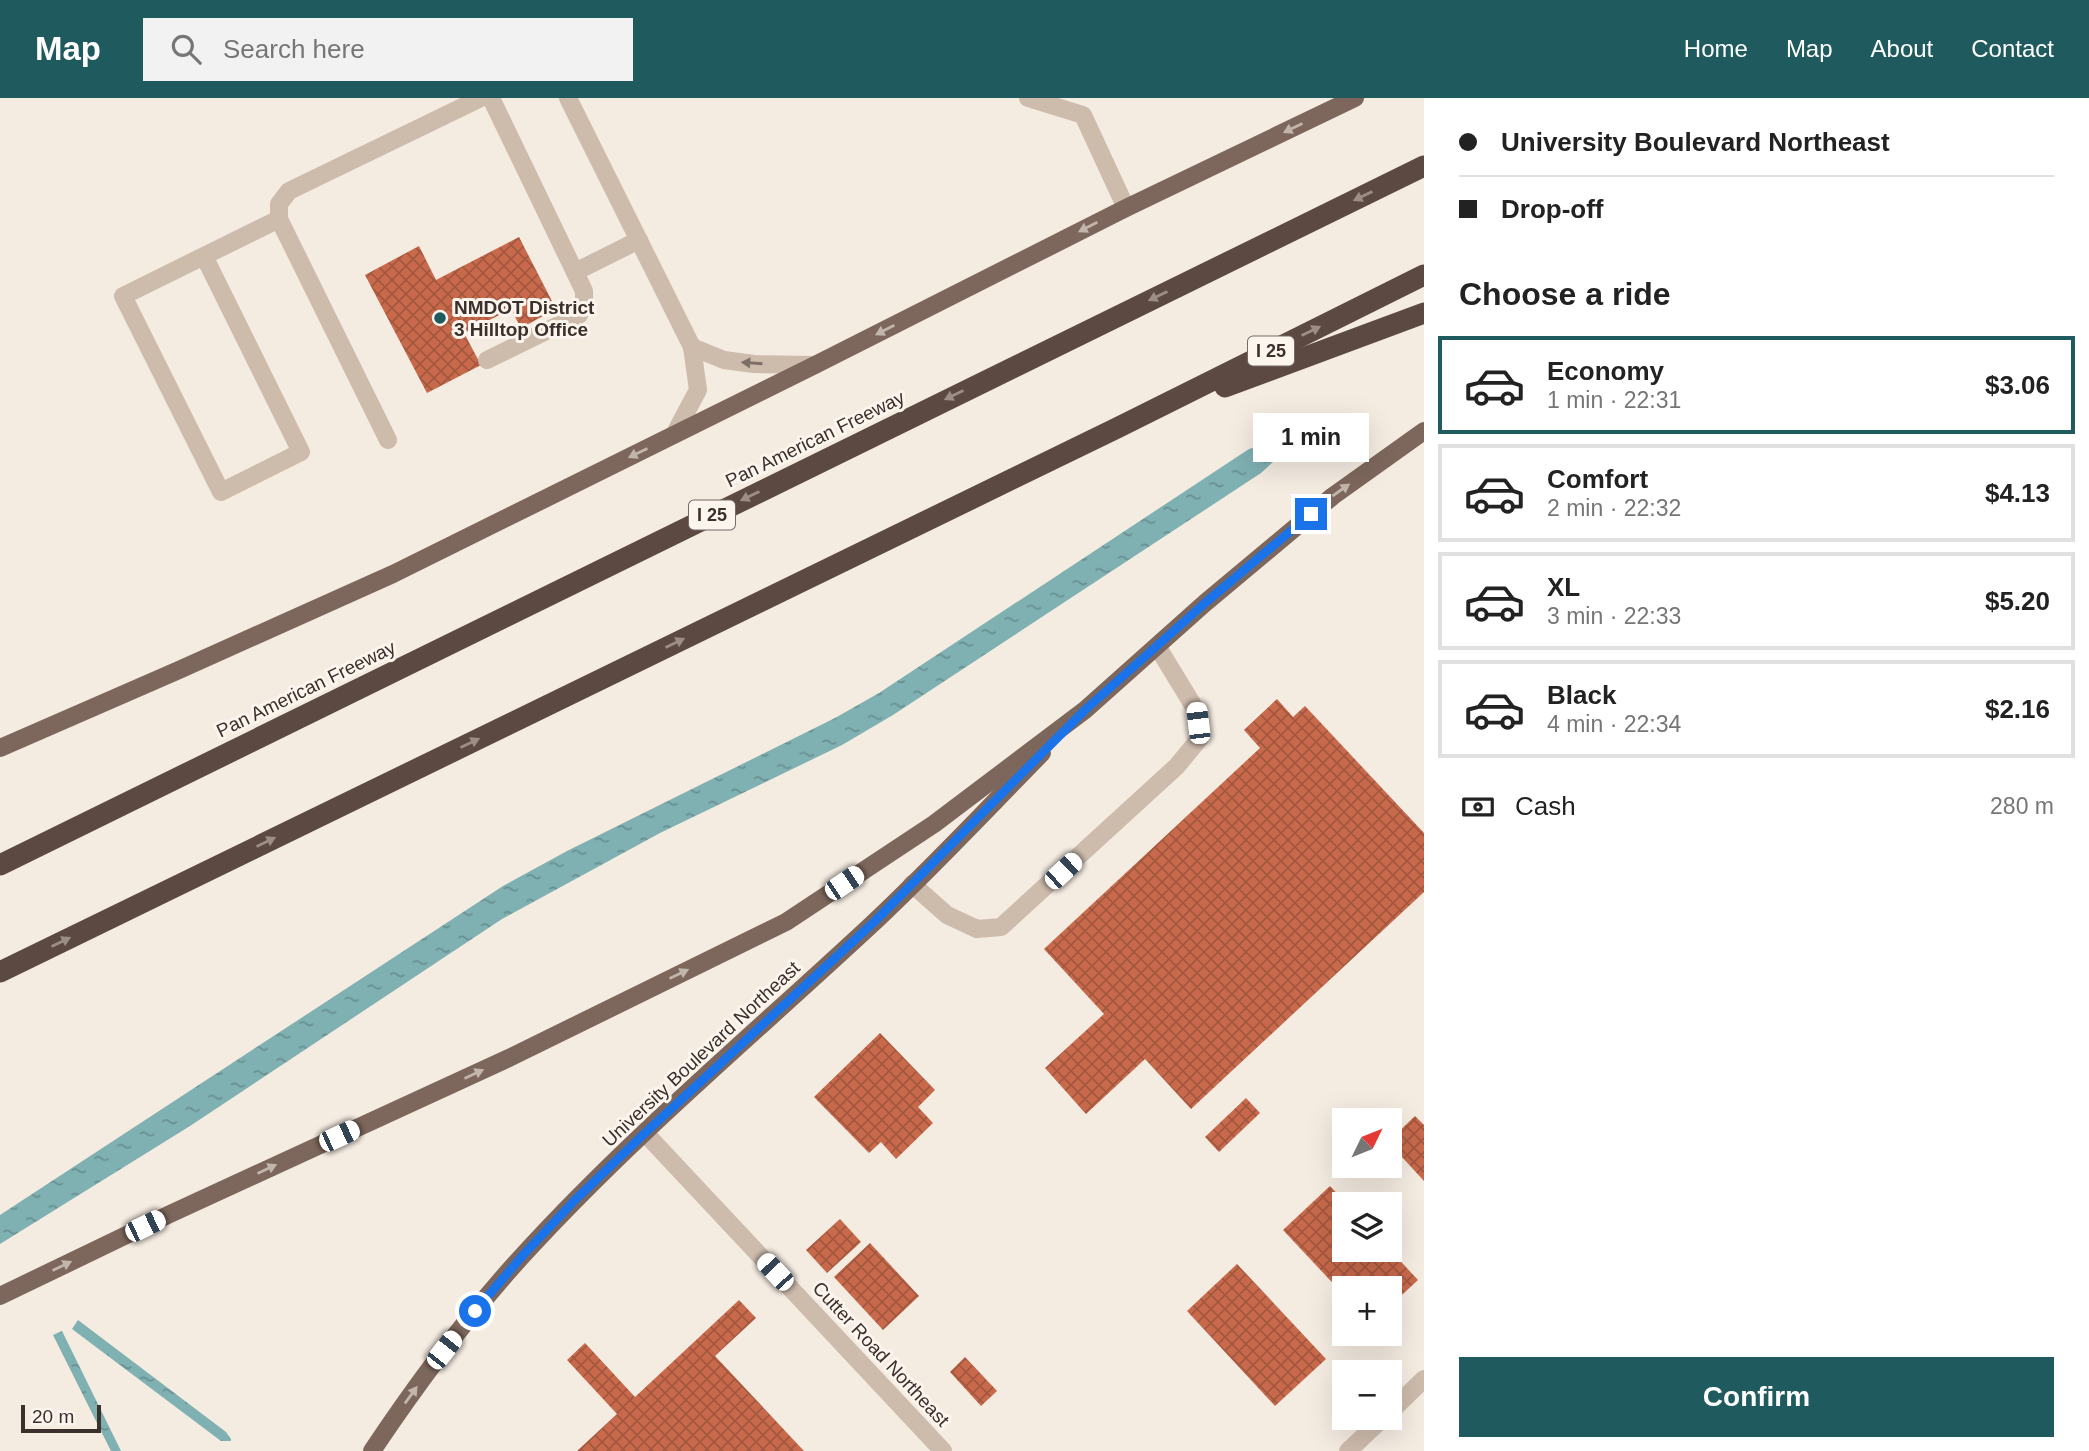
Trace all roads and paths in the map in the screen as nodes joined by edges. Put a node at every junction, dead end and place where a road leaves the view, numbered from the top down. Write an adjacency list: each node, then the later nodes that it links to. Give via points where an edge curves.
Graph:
1 (481, 98): 9 (street, via 289,191 279,204)
2 (491, 98): 12 (street)
3 (568, 98): 10 (street)
4 (1028, 98): 6 (street)
5 (1355, 98): 8 (main road, one-way to 8)
6 (1083, 106): 8 (street)
7 (1424, 166): 25 (highway, Pan American Freeway / I 25, one-way to 25)
8 (1126, 208): 17 (main road, one-way to 17)
9 (279, 219): 11 (street); 21 (street)
10 (639, 240): 12 (street); 15 (street)
11 (204, 256): 11 (street, via 123,296 220,492 301,452)
12 (575, 271): 16 (street, via 584,291 579,315)
13 (1424, 275): 18 (highway, I 25, one-way to 13)
14 (1424, 313): 18 (highway)
15 (692, 347): 17 (street, one-way to 15, via 724,360); 20 (street, via 698,390)
16 (487, 360)
17 (815, 365): 20 (main road)
18 (1119, 427): 27 (highway, I 25, one-way to 18)
19 (1424, 431): 22 (main road, one-way to 19, via 1333,496)
20 (674, 435): 24 (main road, one-way to 24, via 380,580)
21 (388, 440)
22 (1157, 646): 23 (main road); 26 (street, via 1196,709 1200,737 1177,766 1001,927 977,929 947,915)
23 (1085, 710): 26 (main road, University Boulevard Northeast); 29 (main road, one-way to 23, via 509,1058 786,922 934,824)
24 (0, 748)
25 (0, 865)
26 (912, 884): 28 (main road, University Boulevard Northeast)
27 (0, 972)
28 (645, 1133): 33 (main road, University Boulevard Northeast, one-way to 28, via 475,1311 575,1200); 34 (street, Cutter Road Northeast)
29 (0, 1296)
30 (1424, 1379): 31 (street)
31 (1402, 1400)
32 (1371, 1430): 35 (street)
33 (372, 1451)
34 (943, 1451)
35 (1348, 1451)

